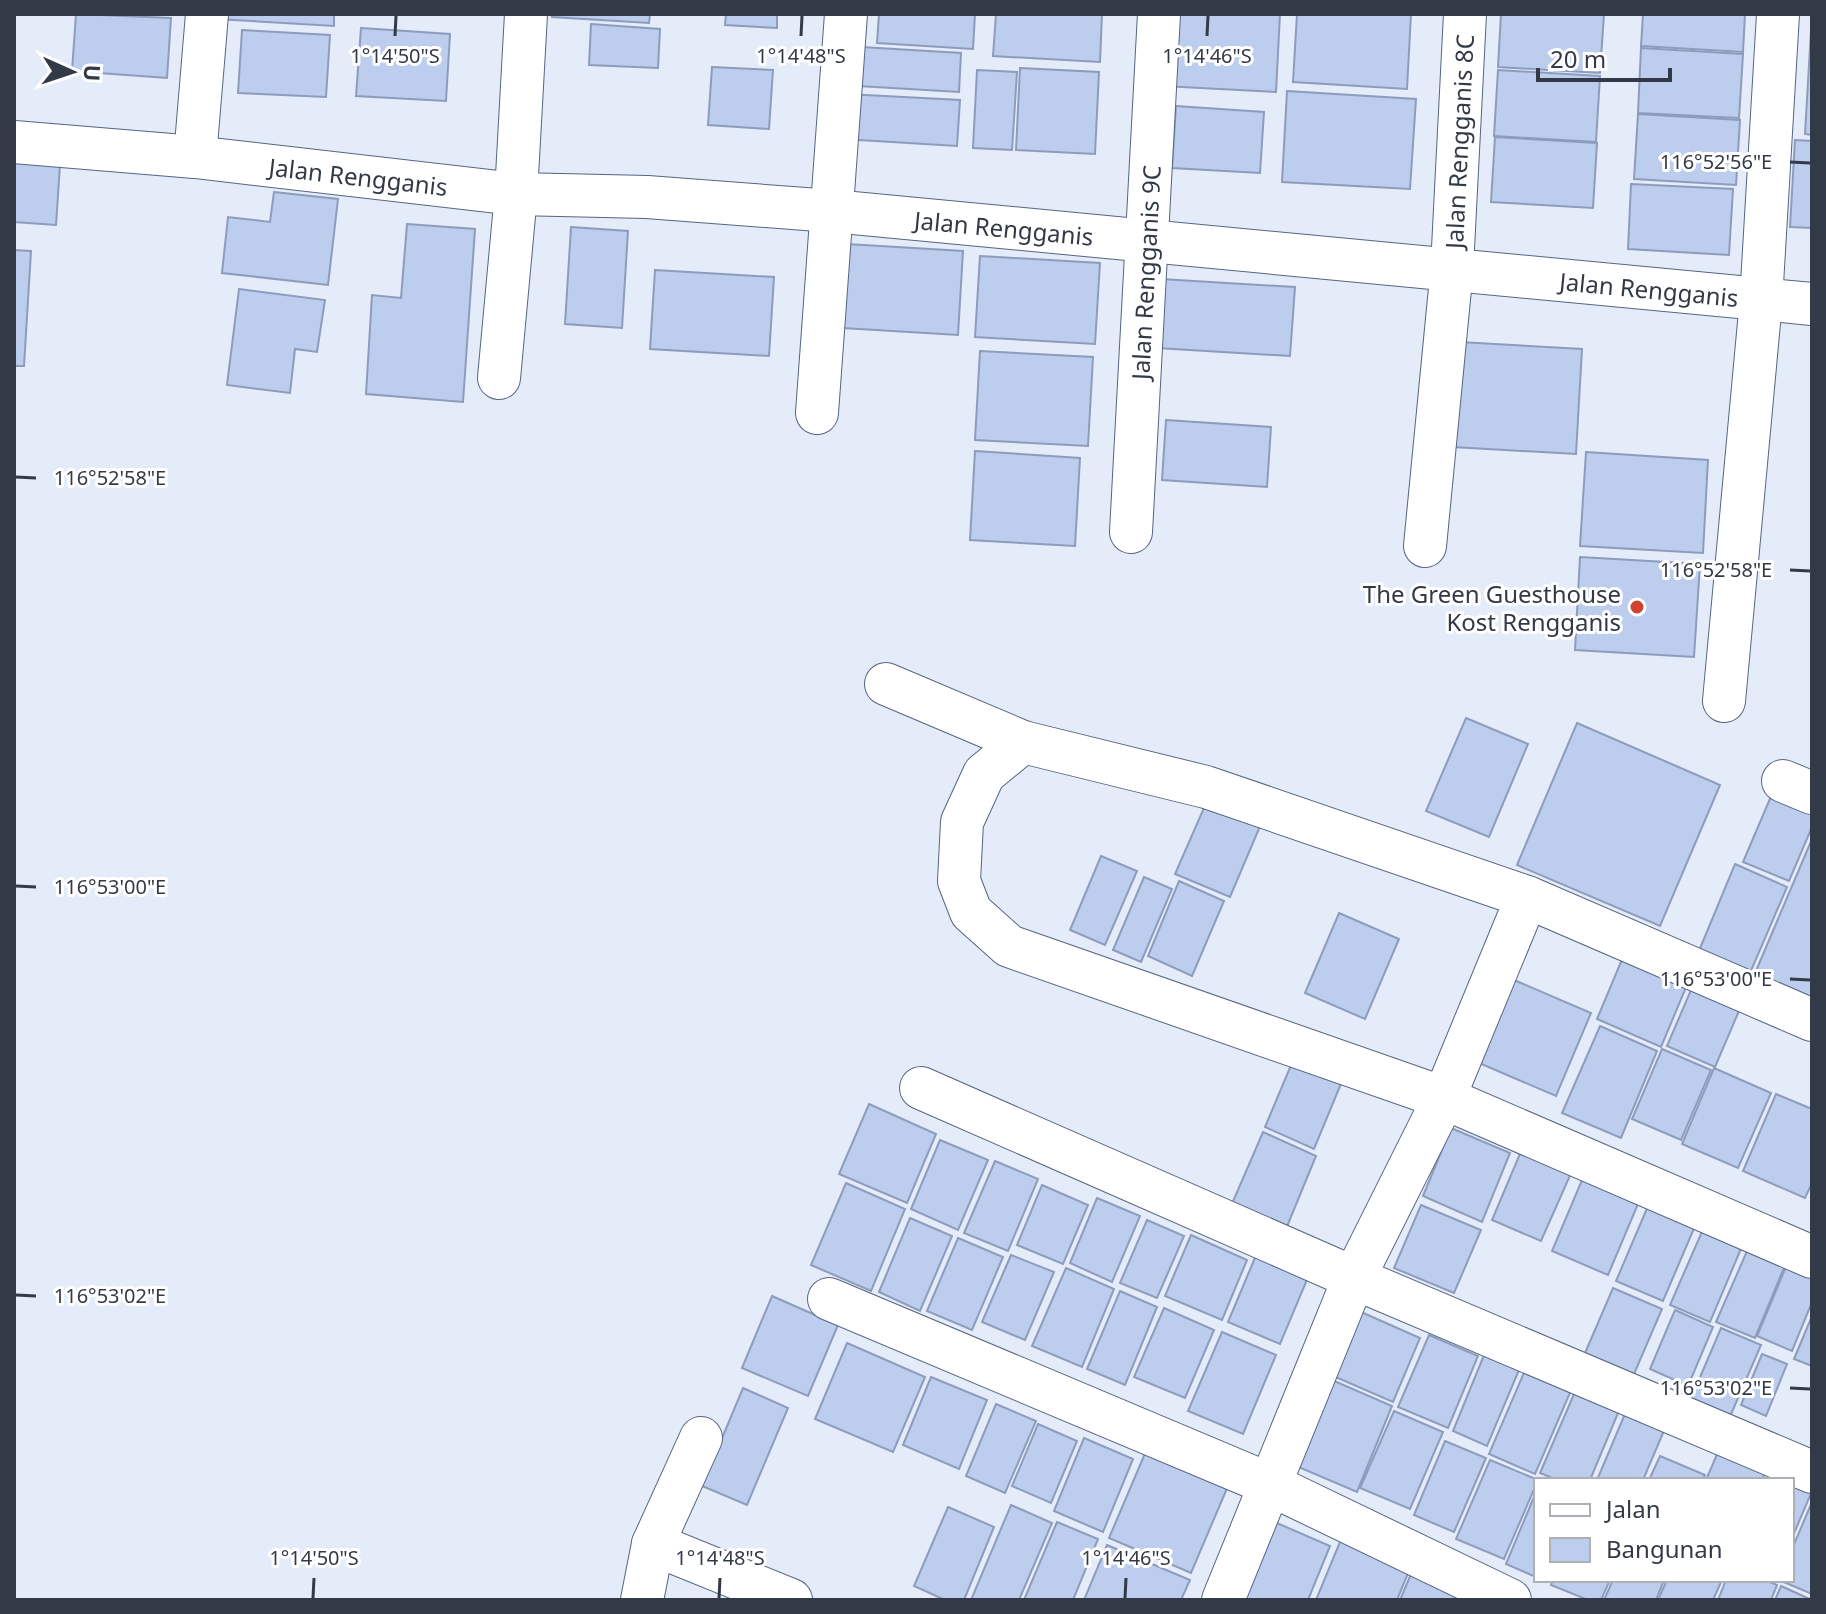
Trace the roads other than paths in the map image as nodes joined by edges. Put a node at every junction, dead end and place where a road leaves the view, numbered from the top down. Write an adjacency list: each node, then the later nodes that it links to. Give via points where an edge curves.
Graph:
1 (207, 14): 8 (street)
2 (526, 14): 9 (street)
3 (846, 14): 10 (street)
4 (1159, 14): 11 (street, Jalan Rengganis 9C)
5 (1465, 14): 12 (street, Jalan Rengganis 8C)
6 (1778, 14): 13 (street)
7 (14, 142): 8 (street, Jalan Rengganis)
8 (195, 157): 9 (street, Jalan Rengganis)
9 (516, 194): 10 (street, Jalan Rengganis, via 647,197); 15 (street)
10 (832, 211): 11 (street, Jalan Rengganis); 16 (street)
11 (1146, 243): 12 (street, Jalan Rengganis); 17 (street, Jalan Rengganis 9C)
12 (1452, 268): 13 (street, Jalan Rengganis); 18 (street, Jalan Rengganis 8C)
13 (1761, 301): 14 (street, Jalan Rengganis); 20 (street)
14 (1812, 304)
15 (499, 378)
16 (817, 413)
17 (1131, 532)
18 (1425, 546)
19 (886, 684): 21 (street)
20 (1724, 701)
21 (1023, 742): 22 (street, via 1206,787); 25 (street, via 984,774 962,822 959,881 971,912 1009,946)
22 (1527, 897): 23 (street); 25 (street)
23 (1812, 1020)
24 (921, 1088): 27 (street)
25 (1444, 1098): 26 (street); 27 (street)
26 (1812, 1257)
27 (1354, 1278): 30 (street); 31 (street)
28 (829, 1299): 31 (street)
29 (701, 1438): 32 (street)
30 (1812, 1472)
31 (1269, 1484): 35 (street); 36 (street)
32 (653, 1544): 33 (street); 34 (street)
33 (642, 1600)
34 (791, 1600)
35 (1223, 1600)
36 (1510, 1600)

